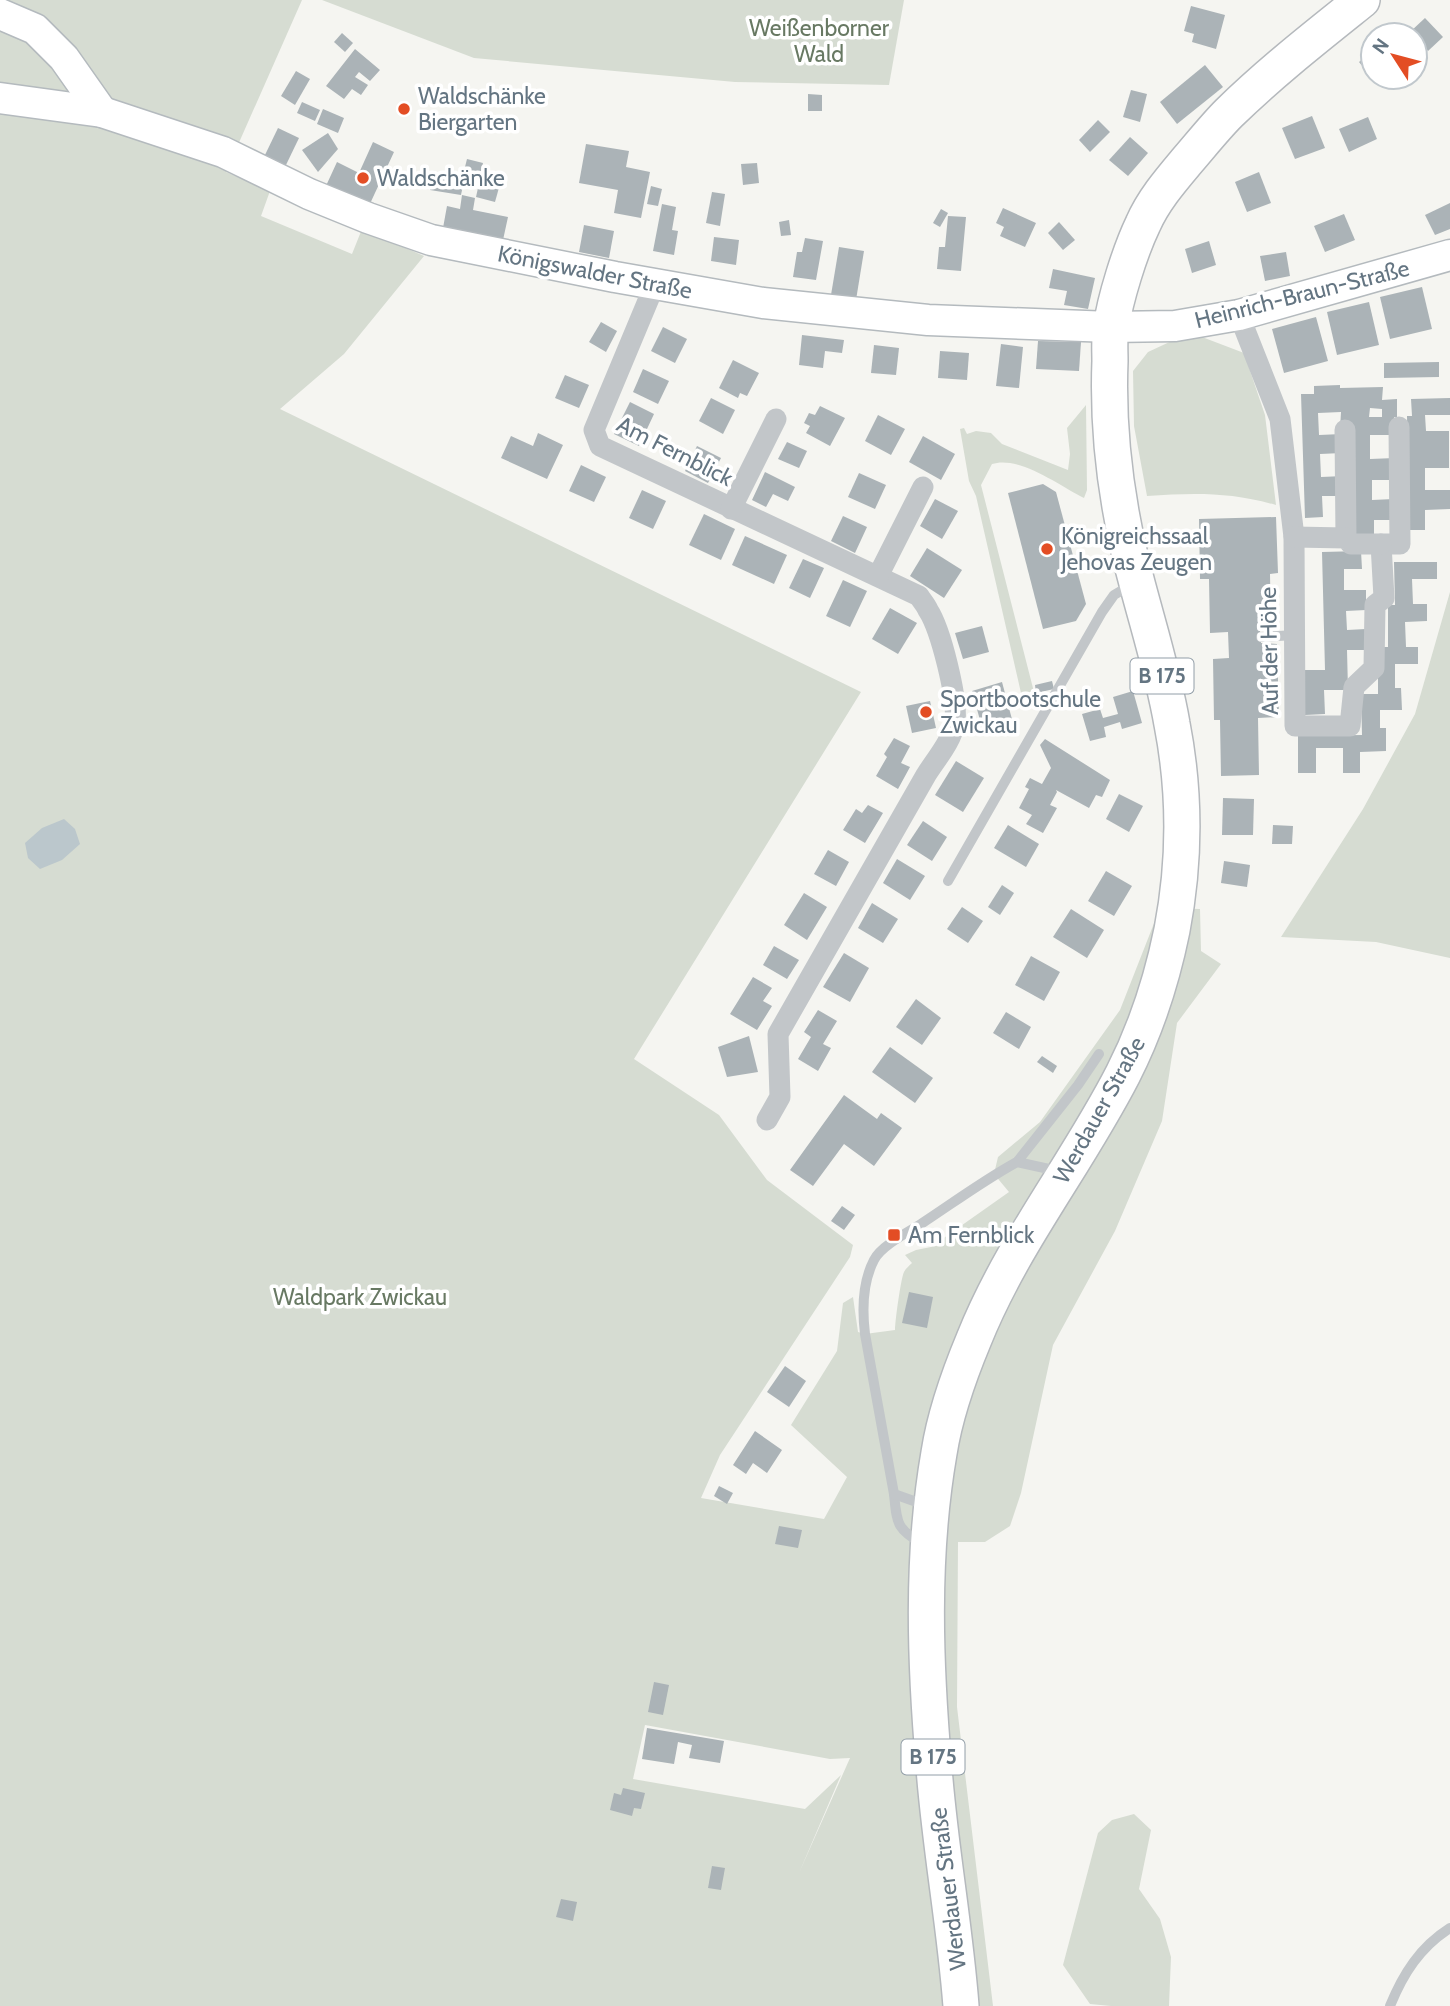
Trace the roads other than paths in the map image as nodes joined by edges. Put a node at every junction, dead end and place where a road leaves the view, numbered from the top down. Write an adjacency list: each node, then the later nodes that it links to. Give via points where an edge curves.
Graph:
1 (1362, 0): 8 (main road, Werdauer Straße / B 175, via 1262,81 1166,187 1143,223)
2 (0, 14): 4 (street, via 35,29 64,58)
3 (0, 98): 4 (street, Königswalder Straße)
4 (102, 112): 6 (street, Königswalder Straße, via 223,152 309,194 431,240)
5 (1450, 255): 7 (street, Heinrich-Braun-Straße)
6 (655, 284): 8 (street, Königswalder Straße, via 764,303 928,320); 13 (street, Am Fernblick, via 594,430 600,446)
7 (1239, 315): 8 (street, Heinrich-Braun-Straße, via 1175,326); 14 (street, Auf der Höhe, via 1280,419)
8 (1111, 327): 18 (main road, Werdauer Straße / B 175, via 1108,402 1119,500)
9 (776, 419): 13 (street, Am Fernblick)
10 (1399, 427): 16 (street, via 1400,544)
11 (1345, 430): 15 (street)
12 (923, 486): 17 (street)
13 (731, 509): 17 (street, Am Fernblick)
14 (1294, 537): 15 (street); 19 (street, Auf der Höhe)
15 (1346, 538): 16 (street, via 1351,544)
16 (1381, 544): 19 (street, Auf der Höhe, via 1384,598 1375,605 1374,668 1354,687 1350,726 1294,726)
17 (877, 576): 23 (street, Am Fernblick, via 919,597 930,611 943,649 955,723 778,1034 780,1097)
18 (1136, 582): 21 (lane, via 1114,595 1102,612); 25 (main road, Werdauer Straße / B 175, via 1173,728 1180,783 1180,880 1145,1025 1125,1070)
19 (1295, 635): 20 (lane)
20 (1261, 637)
21 (948, 881)
22 (1099, 1054): 24 (lane)
23 (767, 1120)
24 (1017, 1162): 25 (lane); 26 (lane, via 874,1258 862,1308)
25 (1066, 1173): 27 (main road, Werdauer Straße / B 175, via 1004,1275 974,1338 939,1448)
26 (894, 1494): 27 (lane); 28 (lane, via 897,1522 908,1536)
27 (931, 1507): 28 (main road, Werdauer Straße / B 175)
28 (928, 1547): 30 (main road, Werdauer Straße / B 175, via 927,1652 934,1770)
29 (1450, 1928): 31 (lane, via 1434,1938 1409,1966)
30 (961, 2006)
31 (1390, 2006)

